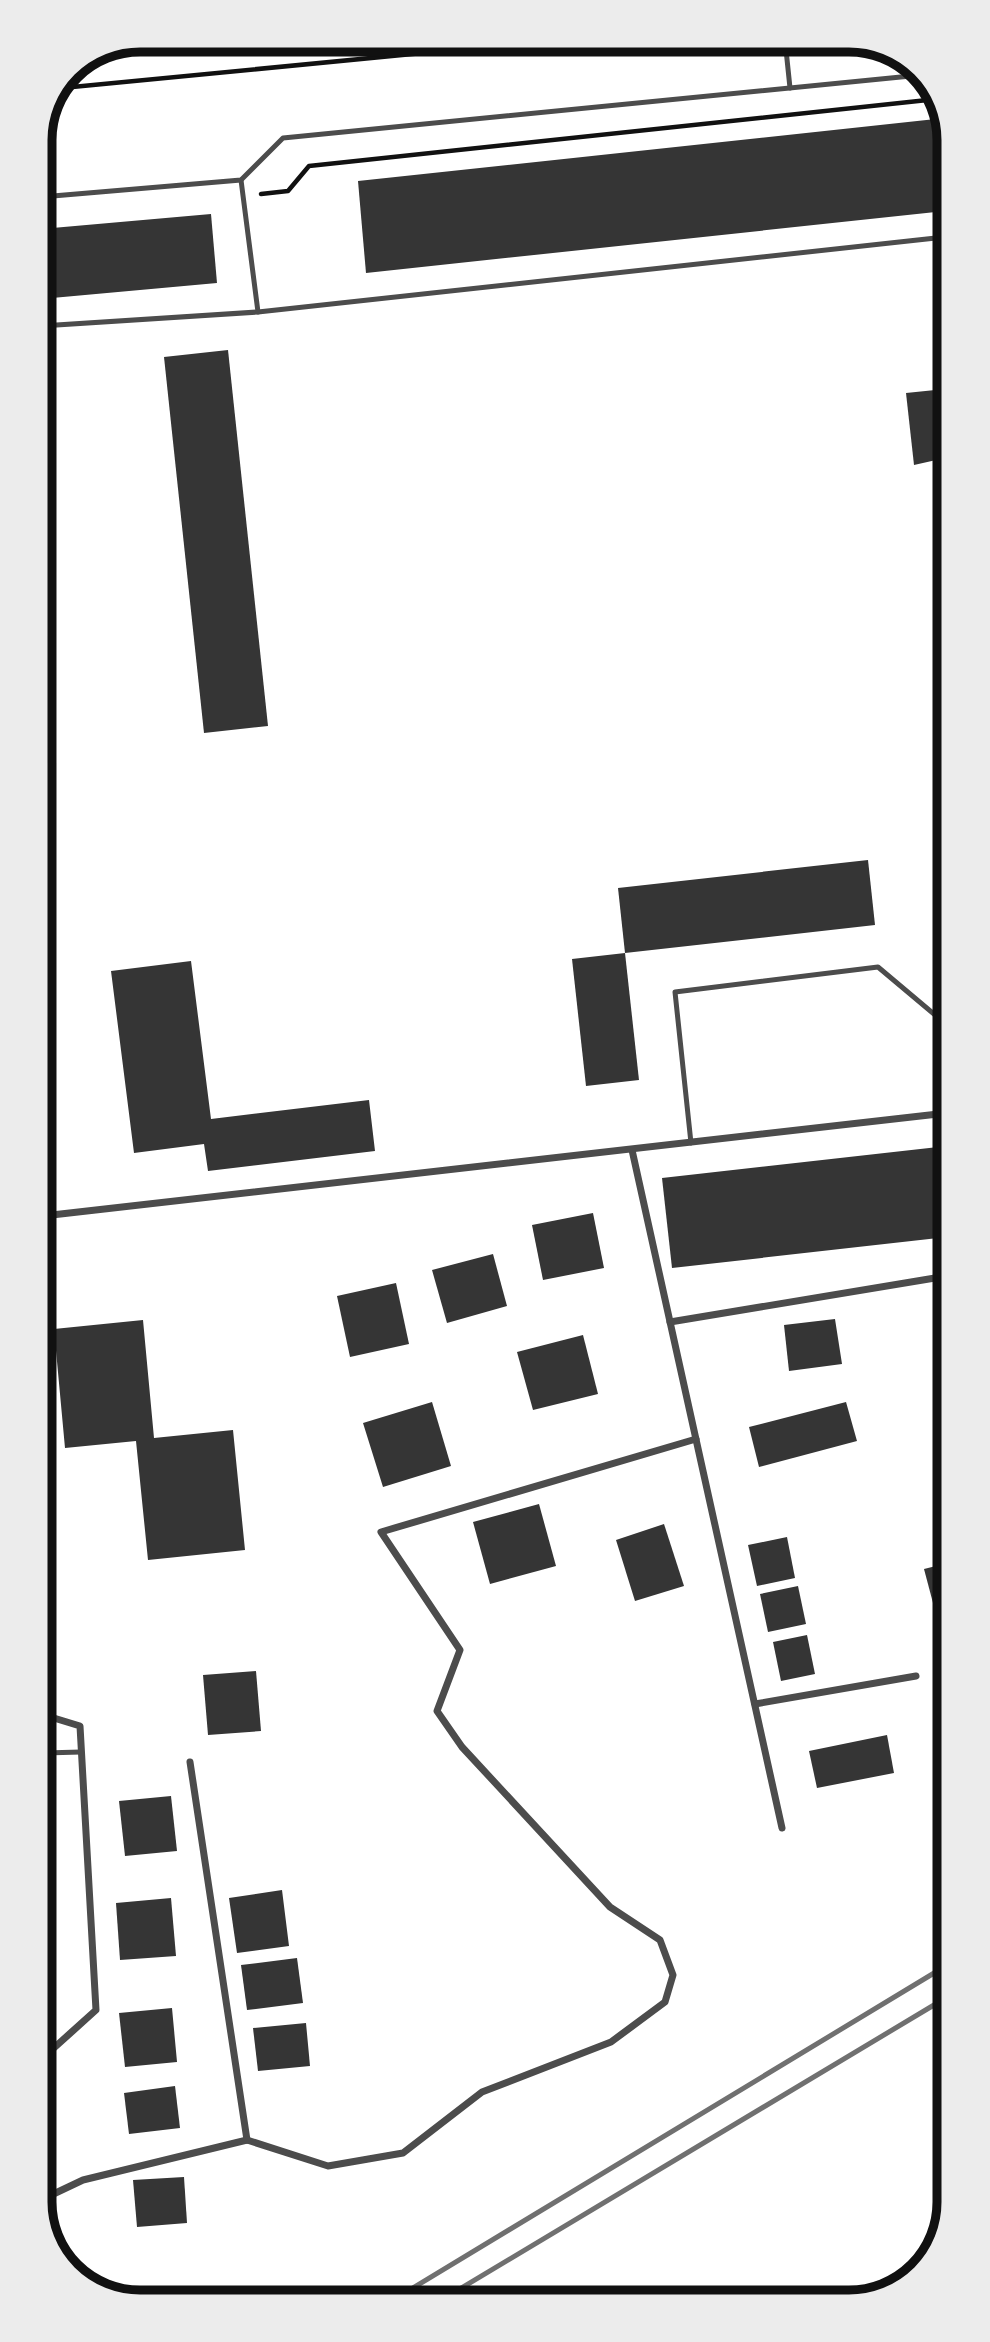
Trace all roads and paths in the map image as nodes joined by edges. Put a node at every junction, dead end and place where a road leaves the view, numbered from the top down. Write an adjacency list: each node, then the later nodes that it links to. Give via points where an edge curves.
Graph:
1 (429, 52): 4 (path)
2 (786, 53): 5 (lane)
3 (909, 76): 5 (lane)
4 (71, 87)
5 (790, 88): 7 (lane, via 283,138)
6 (927, 100): 8 (path, via 309,166 288,191)
7 (241, 180): 8 (lane); 9 (lane)
8 (242, 195): 11 (lane)
9 (53, 196)
10 (937, 238): 11 (lane)
11 (258, 312): 12 (lane)
12 (53, 325)
13 (937, 1017): 15 (lane, via 878,967 675,992)
14 (937, 1114): 15 (street)
15 (691, 1143): 16 (street)
16 (632, 1150): 17 (street); 19 (street)
17 (52, 1215)
18 (937, 1278): 19 (street)
19 (670, 1322): 20 (street)
20 (696, 1439): 22 (street); 29 (street, via 381,1532 460,1650 437,1711 462,1747 610,1907 660,1940 673,1975 665,2002 611,2042 482,2092 403,2153 328,2166)
21 (916, 1676): 22 (street)
22 (755, 1704): 27 (street)
23 (52, 1717): 24 (street, via 80,1726)
24 (81, 1752): 25 (lane); 28 (street, via 96,2010)
25 (52, 1753)
26 (190, 1762): 29 (street)
27 (782, 1828)
28 (52, 2050)
29 (247, 2140): 30 (street, via 83,2180)
30 (52, 2195)

